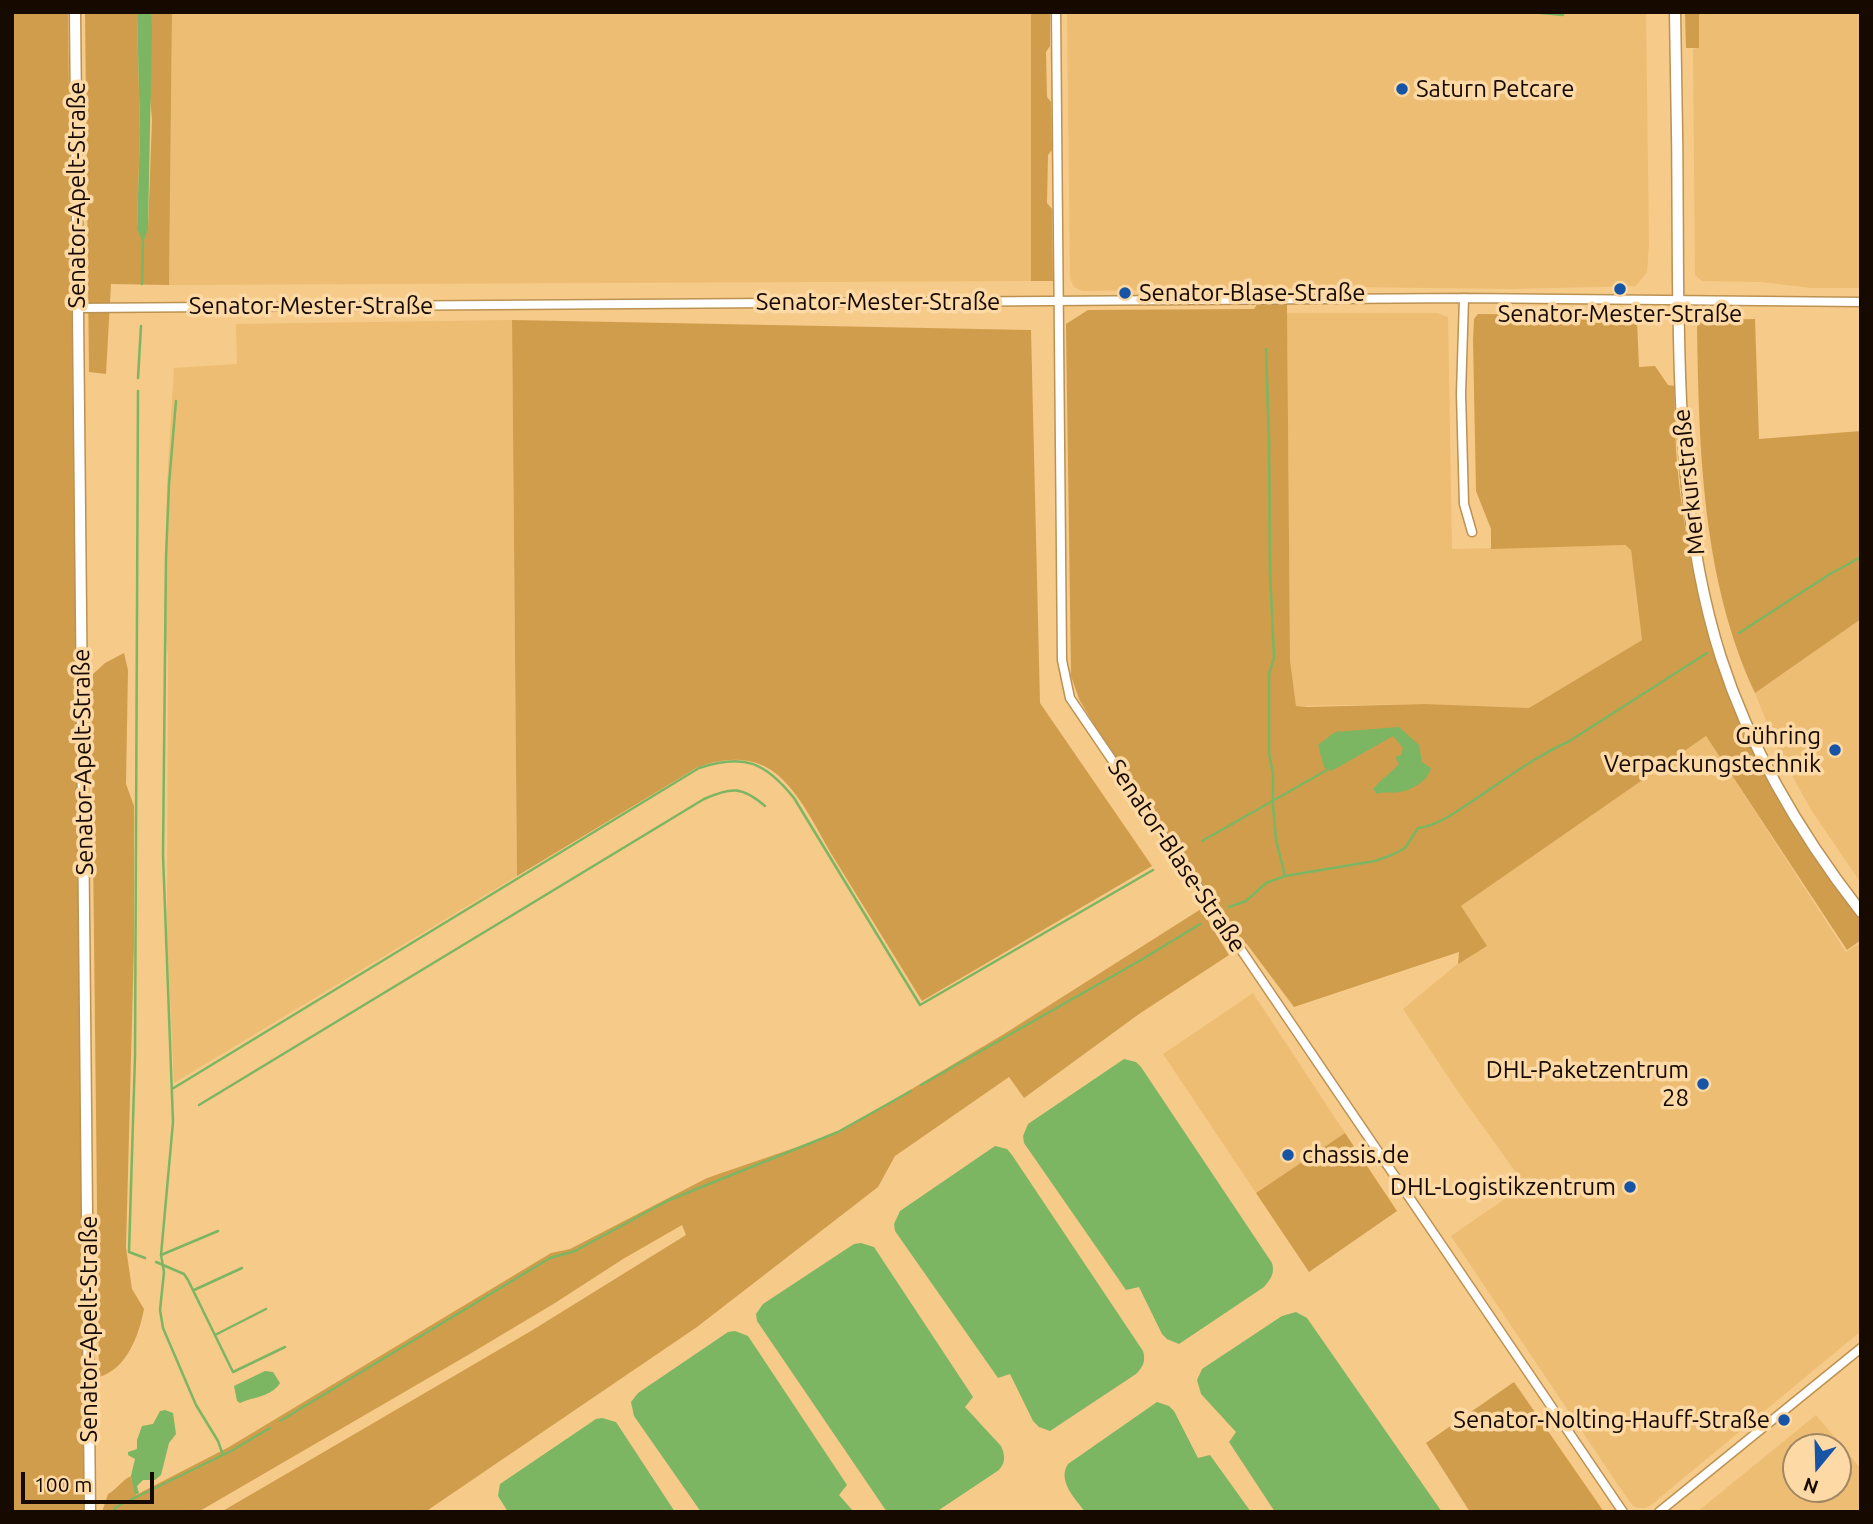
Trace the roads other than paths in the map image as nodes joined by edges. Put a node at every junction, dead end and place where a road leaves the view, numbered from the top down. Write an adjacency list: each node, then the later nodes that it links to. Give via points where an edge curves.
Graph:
1 (75, 12): 8 (street, Senator-Apelt-Straße)
2 (1056, 12): 6 (street, Senator-Blase-Straße)
3 (1675, 12): 5 (street, Merkurstraße)
4 (1464, 298): 5 (street, Senator-Mester-Straße); 6 (street, Senator-Mester-Straße); 9 (street, via 1464,505)
5 (1679, 300): 7 (street, Senator-Mester-Straße); 10 (street, Merkurstraße, via 1684,472 1694,549 1713,630 1744,718 1780,793)
6 (1059, 301): 8 (street, Senator-Mester-Straße); 13 (street, Senator-Blase-Straße, via 1062,660 1070,698)
7 (1861, 302)
8 (78, 308): 12 (street, Senator-Apelt-Straße)
9 (1472, 532)
10 (1861, 912)
11 (1861, 1348): 14 (street)
12 (90, 1512)
13 (1623, 1512)
14 (1659, 1512)

